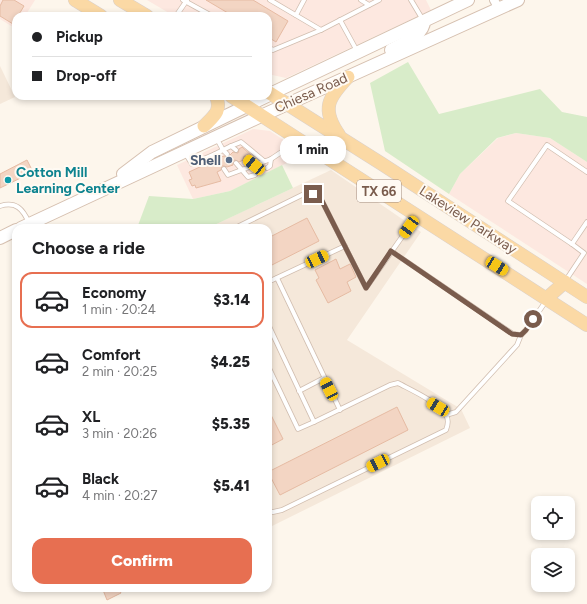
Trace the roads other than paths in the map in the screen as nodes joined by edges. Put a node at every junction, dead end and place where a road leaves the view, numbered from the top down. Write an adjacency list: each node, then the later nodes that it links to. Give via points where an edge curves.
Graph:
1 (75, 0): 13 (main road)
2 (120, 0): 14 (main road)
3 (270, 0): 17 (lane)
4 (304, 0): 17 (lane)
5 (361, 0): 11 (lane)
6 (379, 0): 11 (lane)
7 (411, 0): 19 (lane)
8 (468, 0): 19 (main road, Chiesa Road)
9 (518, 0): 12 (main road, Chiesa Road)
10 (186, 1): 15 (lane); 16 (lane)
11 (369, 5): 18 (lane)
12 (496, 5): 23 (main road, Chiesa Road)
13 (94, 12)
14 (140, 12)
15 (179, 12)
16 (205, 12)
17 (296, 15): 20 (lane)
18 (340, 20): 20 (lane); 22 (lane)
19 (424, 21): 22 (main road, Chiesa Road); 23 (main road, via 418,33 391,50)
20 (321, 30): 21 (lane)
21 (272, 49)
22 (358, 52): 25 (main road, Chiesa Road)
23 (373, 66): 24 (main road, Chiesa Road)
24 (348, 77): 30 (main road, Chiesa Road); 35 (main road, via 334,92 328,112 332,125)
25 (272, 93)
26 (272, 96): 30 (main road, Lakeview Parkway / TX 66)
27 (217, 100): 33 (main road, via 218,110)
28 (237, 100): 31 (main road, Lakeview Parkway / TX 66)
29 (258, 100): 31 (main road, Chiesa Road)
30 (286, 104): 32 (main road, Chiesa Road); 35 (main road, Lakeview Parkway / TX 66)
31 (247, 106): 32 (main road, Lakeview Parkway / TX 66); 33 (main road, Chiesa Road)
32 (261, 116): 34 (main road, Chiesa Road); 36 (main road, Lakeview Parkway / TX 66)
33 (204, 126): 54 (main road, Chiesa Road, via 152,152)
34 (216, 136): 38 (lane); 40 (main road, Chiesa Road)
35 (341, 138): 69 (main road, Lakeview Parkway / TX 66)
36 (300, 140): 45 (lane); 56 (main road, Lakeview Parkway / TX 66)
37 (230, 146): 38 (lane); 39 (lane); 46 (lane, via 241,142)
38 (223, 150): 41 (lane); 42 (lane)
39 (236, 150)
40 (184, 151): 41 (lane, via 192,164); 54 (main road, Chiesa Road)
41 (215, 154): 43 (lane)
42 (227, 154)
43 (218, 159)
44 (246, 159): 48 (lane)
45 (271, 159): 46 (lane); 49 (lane)
46 (264, 162): 48 (lane)
47 (236, 163): 51 (lane)
48 (254, 165): 51 (lane)
49 (267, 168)
50 (224, 169): 51 (lane, via 228,174)
51 (242, 170): 53 (lane, via 248,177)
52 (587, 172): 63 (lane, via 547,145 508,201)
53 (255, 175)
54 (105, 188): 59 (main road, Chiesa Road)
55 (0, 206): 58 (lane, via 8,204 21,208)
56 (417, 215): 65 (lane); 71 (main road, Lakeview Parkway / TX 66)
57 (587, 222): 63 (lane)
58 (25, 224)
59 (29, 224)
60 (243, 224): 64 (lane, via 304,194 313,194 322,201)
61 (12, 232): 62 (main road)
62 (0, 238)
63 (572, 244): 66 (lane)
64 (344, 246): 65 (lane, via 366,288); 67 (lane)
65 (391, 251): 74 (lane, via 512,334)
66 (585, 254): 69 (lane)
67 (277, 278): 68 (lane); 76 (lane)
68 (272, 280)
69 (565, 282): 70 (main road, Lakeview Parkway / TX 66); 71 (main road)
70 (587, 297)
71 (547, 298): 72 (main road, Lakeview Parkway / TX 66); 74 (lane)
72 (587, 325)
73 (272, 333): 77 (lane)
74 (521, 335): 79 (lane, via 517,345 456,412)
75 (272, 374): 80 (lane, via 298,429)
76 (324, 378): 77 (lane); 78 (lane)
77 (299, 391): 80 (lane)
78 (340, 410): 79 (lane, via 398,383 438,407); 80 (lane)
79 (446, 415): 81 (lane, via 446,430 282,510)
80 (314, 422)
81 (272, 512)

